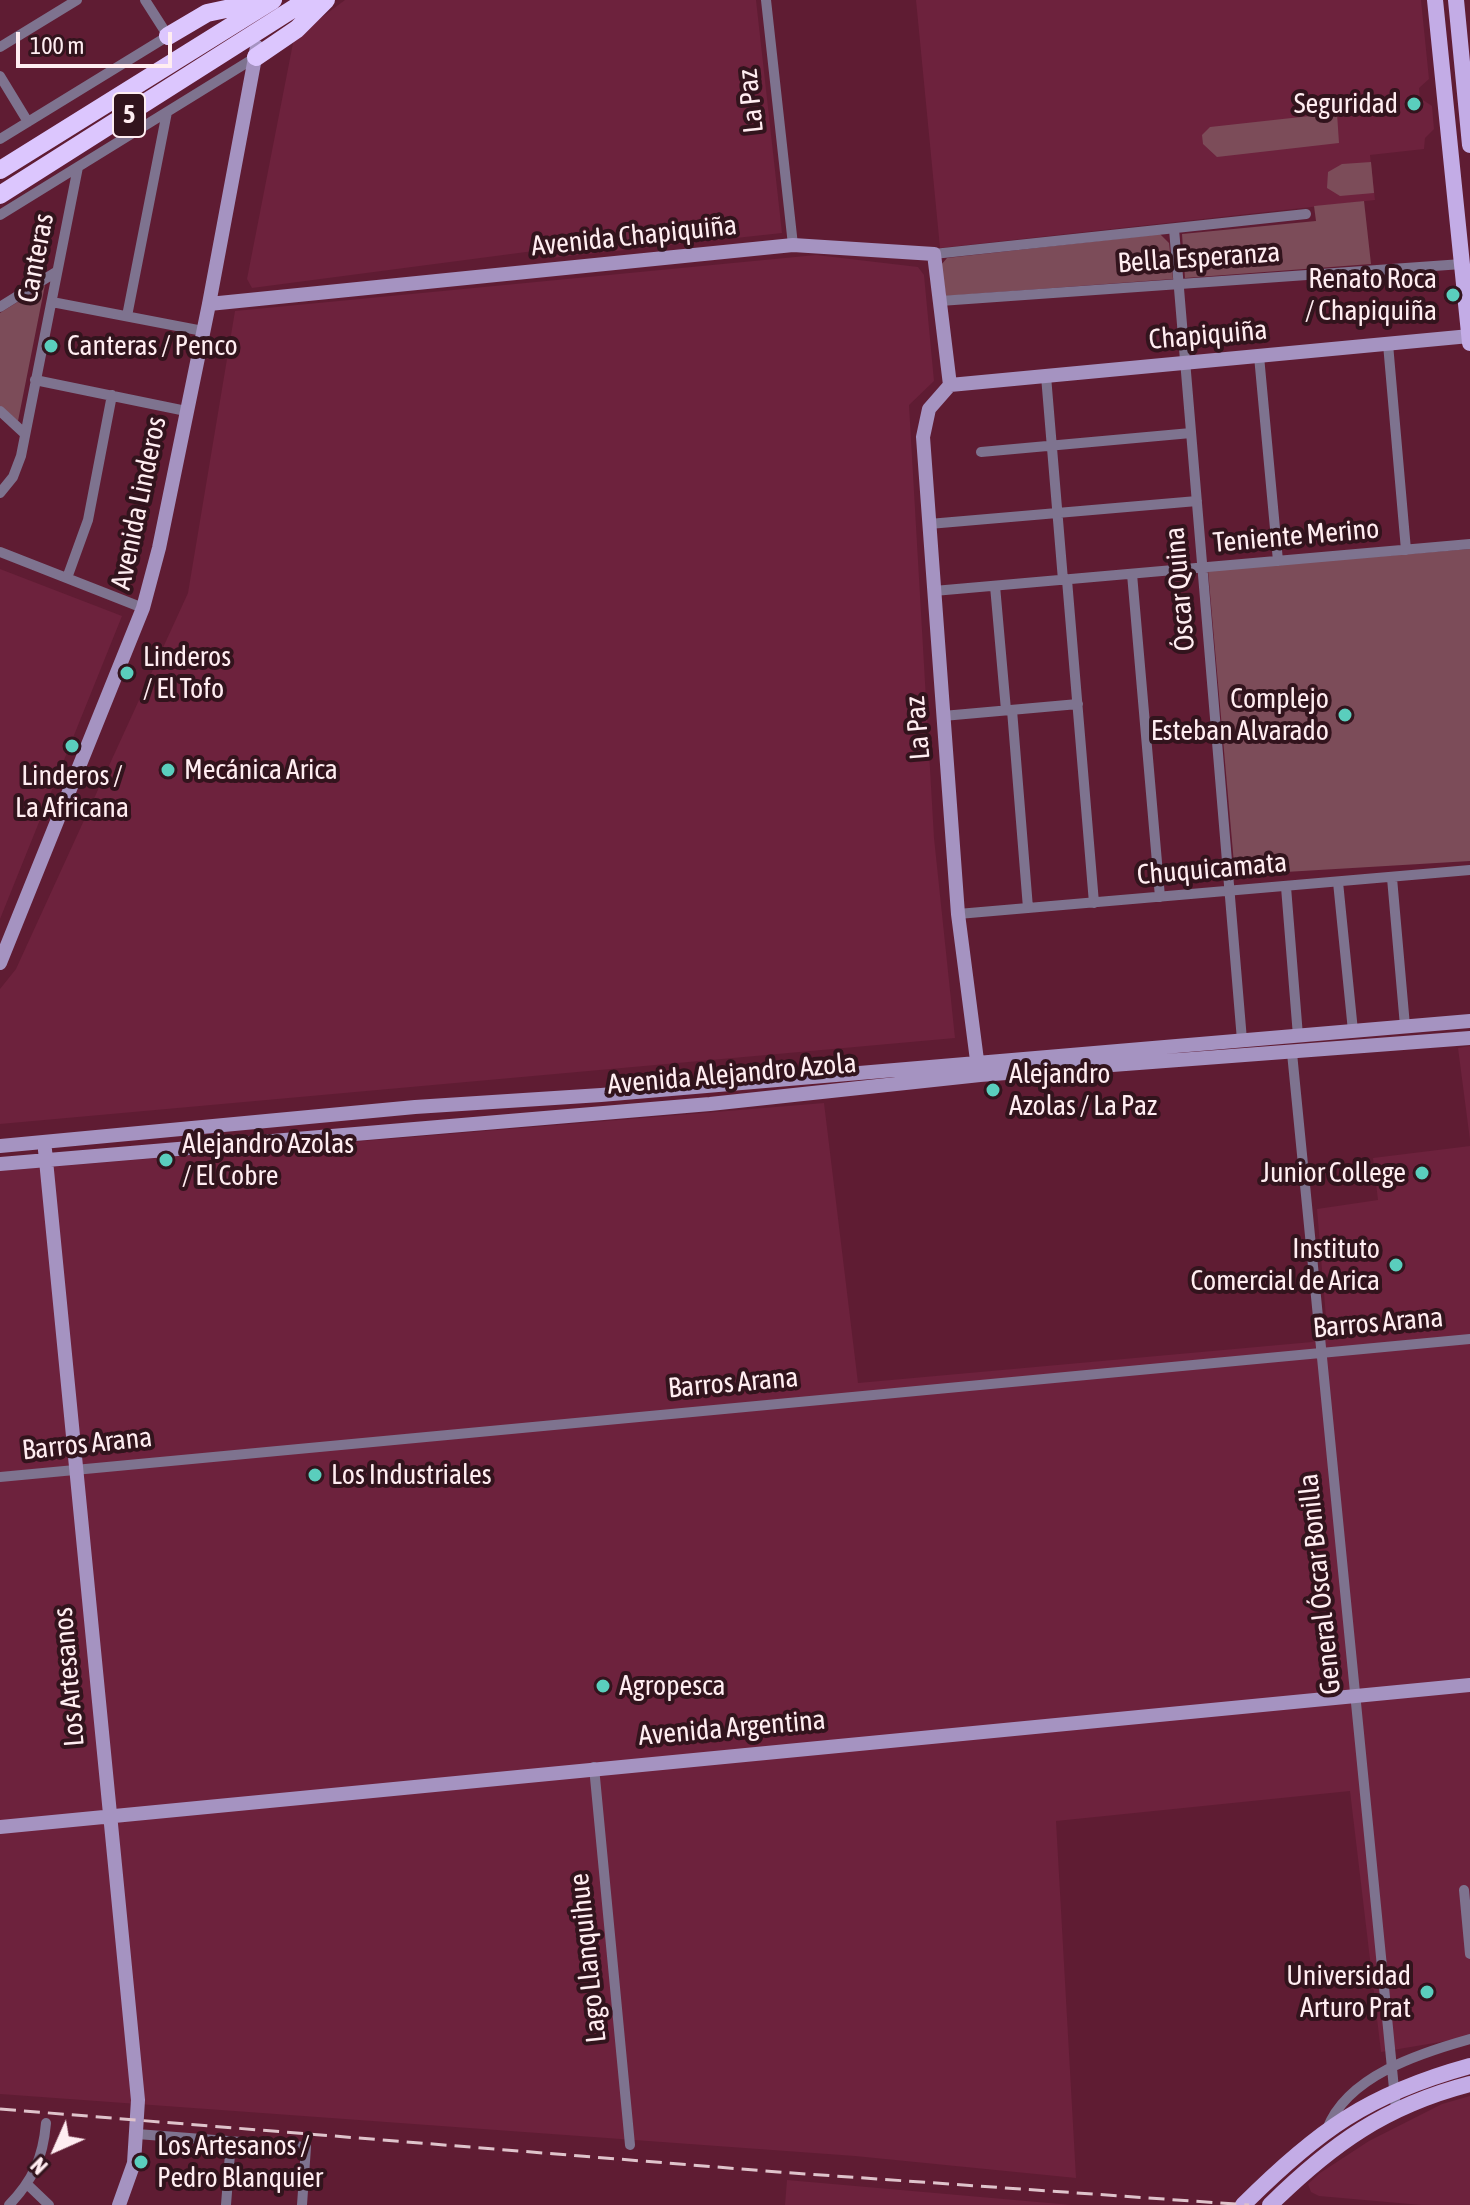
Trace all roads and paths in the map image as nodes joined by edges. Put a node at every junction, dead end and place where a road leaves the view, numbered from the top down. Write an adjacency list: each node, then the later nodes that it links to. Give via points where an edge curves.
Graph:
1 (77, 0): 12 (street)
2 (145, 0): 10 (street)
3 (271, 0): 9 (highway); 10 (highway, via 207,13); 20 (highway, 5)
4 (307, 0): 9 (highway, 5)
5 (326, 0): 13 (highway, via 297,29)
6 (766, 0): 25 (street, La Paz)
7 (1435, 0): 27 (main road)
8 (1456, 0): 11 (main road)
9 (257, 34): 13 (street, Avenida Linderos); 21 (highway, 5)
10 (168, 36): 16 (street)
11 (1465, 42): 18 (main road)
12 (0, 47)
13 (256, 57): 15 (street); 32 (street, Avenida Linderos)
14 (0, 76): 16 (street)
15 (167, 112): 19 (street); 34 (street)
16 (28, 122): 17 (street)
17 (0, 139)
18 (1470, 145)
19 (78, 167): 23 (street); 28 (street, Canteras)
20 (0, 170)
21 (0, 195)
22 (1306, 214): 24 (street, Bella Esperanza)
23 (0, 215)
24 (1174, 229): 26 (street, Bella Esperanza); 29 (street, Óscar Quina)
25 (793, 245): 26 (street, Avenida Chapiquiña); 32 (street, Avenida Chapiquiña)
26 (934, 254): 30 (street)
27 (1462, 264): 29 (street, Bella Esperanza); 36 (main road)
28 (56, 272): 31 (street, Canteras); 33 (street)
29 (1179, 284): 30 (street, Bella Esperanza); 40 (street, Óscar Quina)
30 (940, 301): 43 (street)
31 (52, 302): 34 (street); 42 (street, Canteras)
32 (209, 304): 35 (street, Avenida Linderos)
33 (0, 307)
34 (127, 316): 35 (street)
35 (203, 331): 46 (street, Avenida Linderos)
36 (1470, 336): 37 (main road); 38 (street, Chapiquiña)
37 (1470, 343)
38 (1388, 344): 39 (street, Chapiquiña); 56 (street)
39 (1259, 356): 40 (street, Chapiquiña); 58 (street)
40 (1185, 363): 41 (street, Chapiquiña); 47 (street, Óscar Quina)
41 (1046, 376): 43 (street, Chapiquiña); 49 (street)
42 (35, 380): 44 (street); 48 (street, Canteras)
43 (950, 385): 54 (street, La Paz, via 933,402 923,427)
44 (112, 395): 46 (street); 61 (street, via 88,520)
45 (0, 411): 48 (street)
46 (186, 411): 65 (street, Avenida Linderos)
47 (1191, 433): 49 (street); 52 (street, Óscar Quina)
48 (25, 434): 51 (street, Canteras, via 16,471)
49 (1052, 446): 50 (street); 53 (street)
50 (981, 452)
51 (0, 493)
52 (1197, 501): 53 (street); 59 (street, Óscar Quina)
53 (1057, 513): 54 (street); 62 (street)
54 (929, 524): 64 (street, La Paz)
55 (1470, 544): 56 (street, Teniente Merino)
56 (1406, 550): 58 (street, Teniente Merino)
57 (0, 552): 61 (street)
58 (1278, 561): 59 (street, Teniente Merino)
59 (1202, 568): 60 (street, Teniente Merino); 73 (street, Óscar Quina)
60 (1132, 574): 62 (street, Teniente Merino); 74 (street)
61 (67, 578): 65 (street)
62 (1065, 580): 63 (street, Teniente Merino); 66 (street)
63 (995, 586): 64 (street, Teniente Merino); 67 (street)
64 (934, 591): 68 (street, La Paz)
65 (143, 608): 78 (street, Avenida Linderos)
66 (1078, 704): 67 (street); 75 (street)
67 (1009, 710): 68 (street); 76 (street)
68 (943, 716): 77 (street, La Paz)
69 (1470, 870): 70 (street, Chuquicamata)
70 (1392, 878): 71 (street, Chuquicamata); 80 (street)
71 (1338, 882): 72 (street, Chuquicamata); 81 (street)
72 (1286, 887): 73 (street, Chuquicamata); 82 (street)
73 (1229, 891): 74 (street, Chuquicamata); 84 (street, Óscar Quina)
74 (1160, 897): 75 (street, Chuquicamata)
75 (1094, 903): 76 (street, Chuquicamata)
76 (1028, 908): 77 (street, Chuquicamata)
77 (958, 914): 86 (street, La Paz)
78 (0, 963)
79 (1470, 1021): 80 (street, Avenida Alejandro Azola)
80 (1405, 1026): 81 (street, Avenida Alejandro Azola)
81 (1353, 1031): 82 (street, Avenida Alejandro Azola)
82 (1298, 1036): 84 (street, Avenida Alejandro Azola)
83 (1470, 1038): 85 (street, Avenida Alejandro Azola)
84 (1242, 1040): 86 (street, Avenida Alejandro Azola)
85 (1292, 1053): 86 (street, Avenida Alejandro Azola); 92 (street, General Óscar Bonilla)
86 (978, 1068): 87 (street, Avenida Alejandro Azola, via 415,1107); 89 (street, Avenida Alejandro Azola, via 710,1104)
87 (44, 1142): 88 (street, Avenida Alejandro Azola); 89 (street, Los Artesanos)
88 (0, 1146)
89 (46, 1160): 90 (street, Avenida Alejandro Azola); 93 (street, Los Artesanos)
90 (0, 1164)
91 (1470, 1339): 92 (street, Barros Arana)
92 (1322, 1352): 93 (street, Barros Arana); 96 (street, General Óscar Bonilla)
93 (76, 1470): 94 (street, Barros Arana); 98 (street, Los Artesanos)
94 (0, 1477)
95 (1470, 1685): 96 (street, Avenida Argentina)
96 (1355, 1695): 97 (street, Avenida Argentina); 104 (street, General Óscar Bonilla)
97 (594, 1767): 98 (street, Avenida Argentina); 112 (street, Lago Llanquihue)
98 (109, 1817): 99 (street, Avenida Argentina); 110 (street, Los Artesanos)
99 (0, 1827)
100 (1464, 1890): 101 (street)
101 (1470, 1954)
102 (1470, 2039): 104 (street)
103 (1470, 2066): 106 (main road)
104 (1391, 2069): 106 (street, General Óscar Bonilla); 109 (street, via 1334,2110)
105 (1470, 2084): 107 (main road)
106 (1395, 2090): 107 (street, General Óscar Bonilla); 109 (main road)
107 (1396, 2109): 120 (main road, via 1338,2143)
108 (46, 2123): 113 (street, via 40,2162)
109 (1327, 2129): 119 (main road)
110 (137, 2134): 111 (street); 116 (street, Los Artesanos)
111 (231, 2141): 117 (street); 118 (street, via 306,2147)
112 (630, 2145)
113 (28, 2185): 114 (street); 115 (street)
114 (9, 2205)
115 (49, 2205)
116 (119, 2205)
117 (226, 2205)
118 (302, 2205)
119 (1243, 2205)
120 (1270, 2205)

